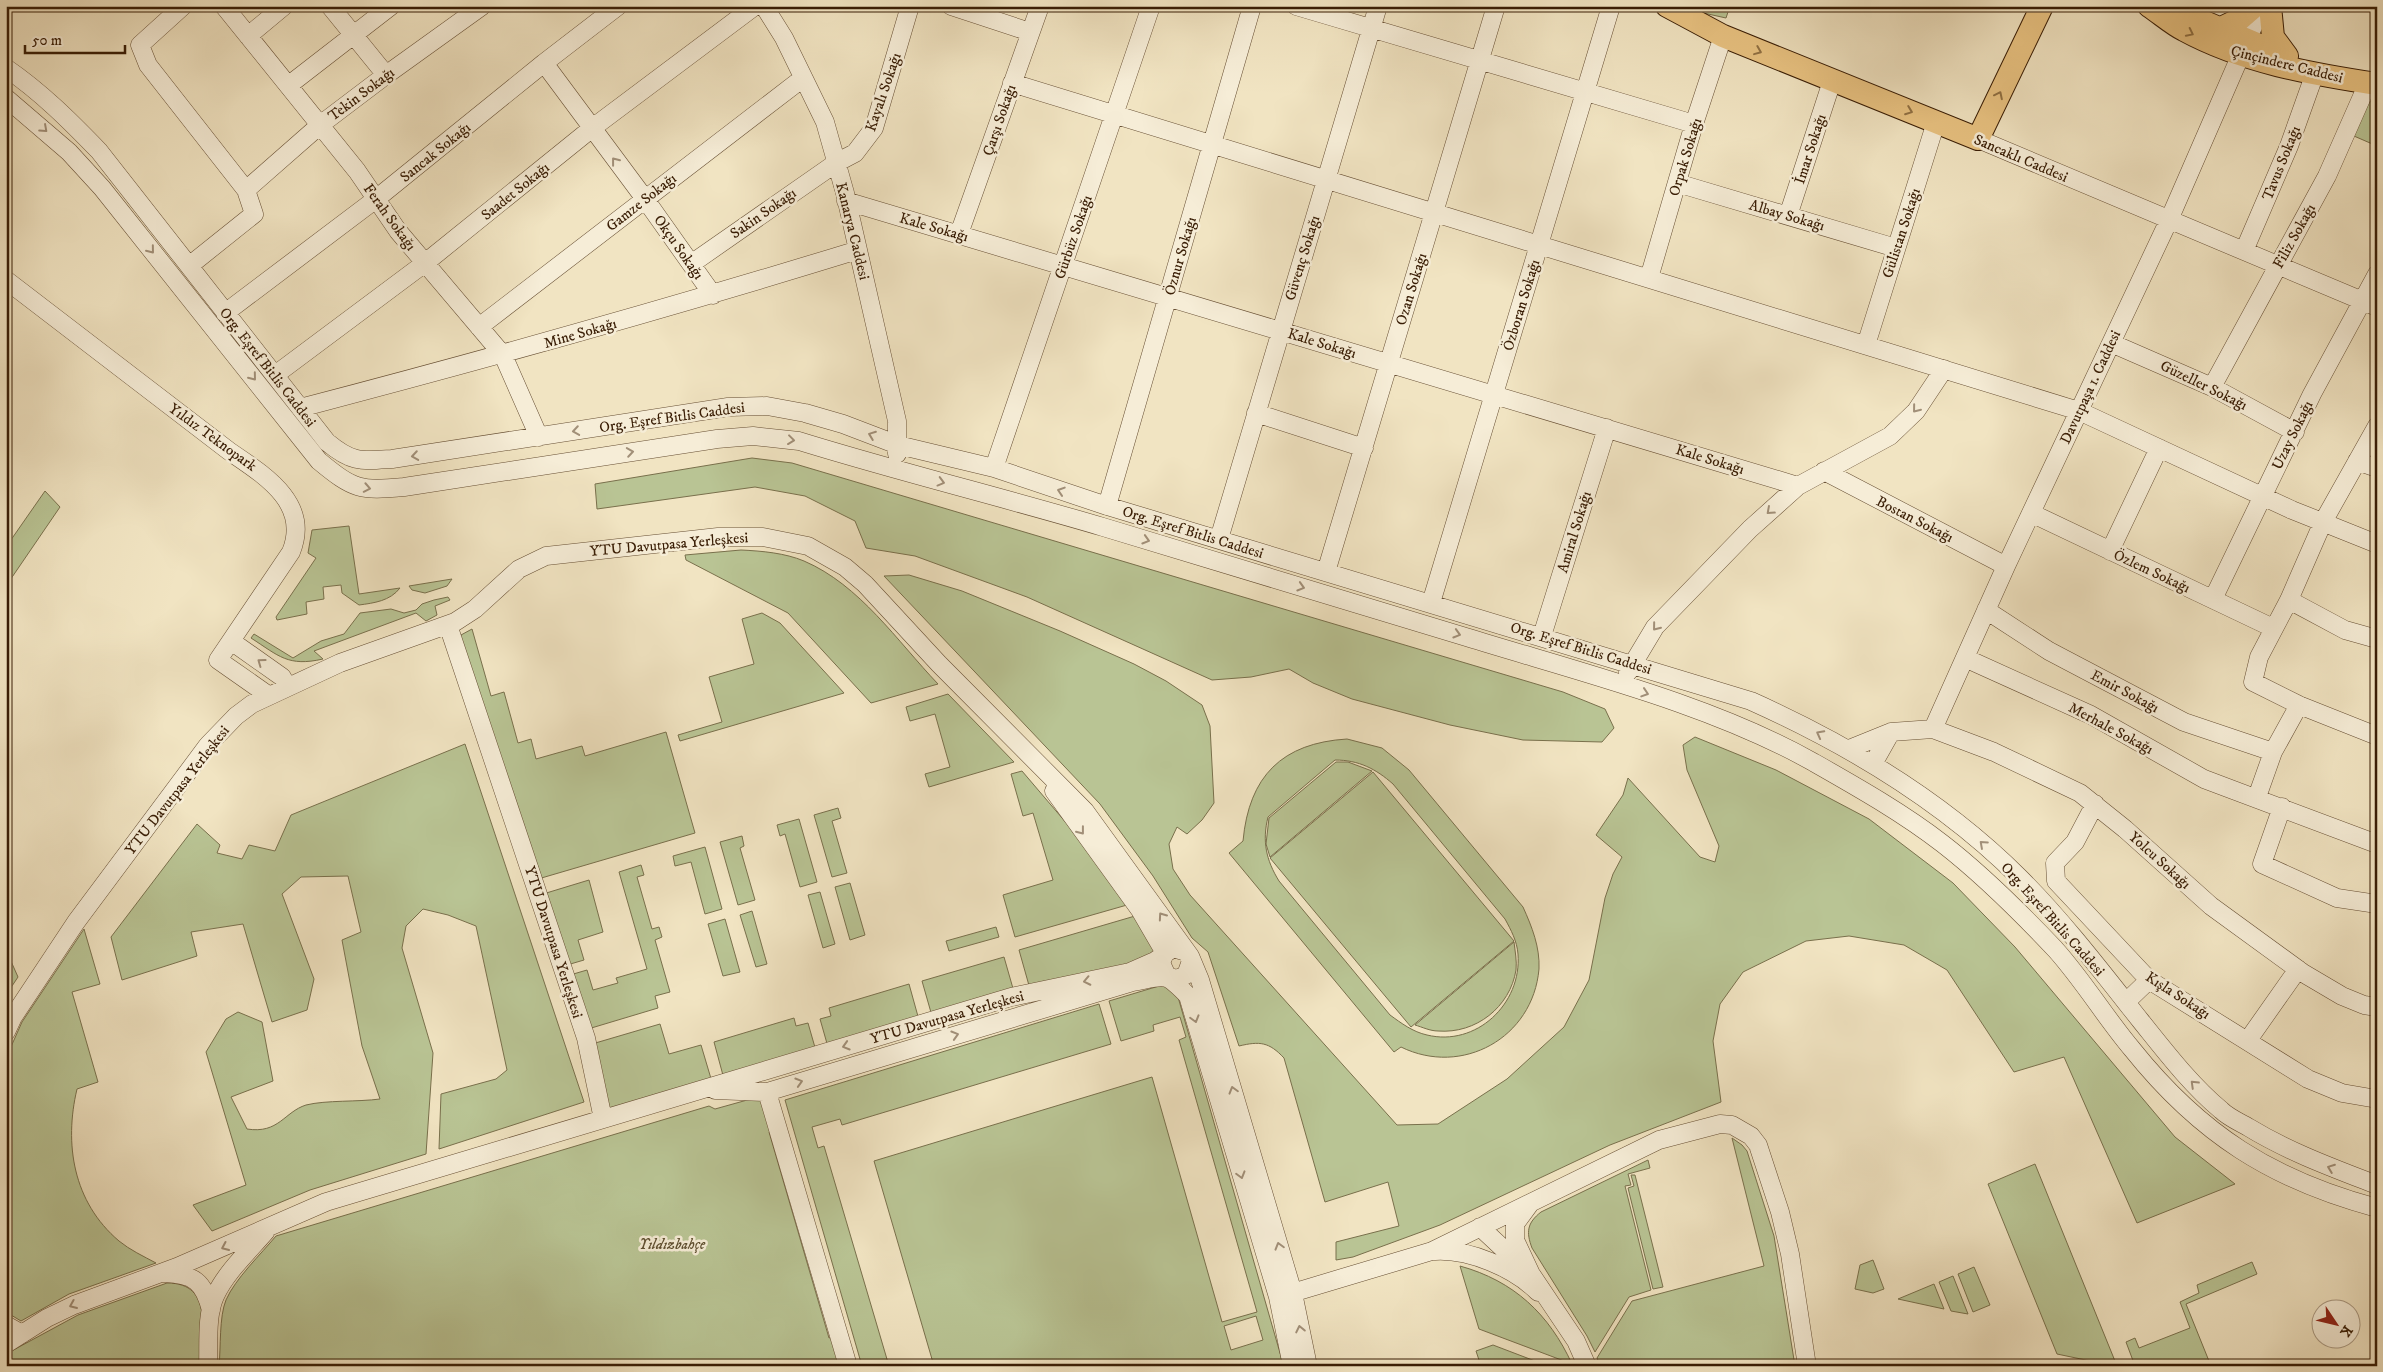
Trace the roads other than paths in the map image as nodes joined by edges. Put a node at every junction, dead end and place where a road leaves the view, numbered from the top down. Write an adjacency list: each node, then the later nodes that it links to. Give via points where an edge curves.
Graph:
1 (184, 6): 57 (street, via 140,45 148,65)
2 (224, 6): 31 (street, Ferah Sokağı)
3 (284, 6): 31 (street)
4 (330, 6): 30 (street)
5 (391, 6): 30 (street)
6 (482, 6): 39 (street, Tekin Sokağı)
7 (618, 6): 36 (street, Sancak Sokağı)
8 (754, 6): 51 (street, Saadet Sokağı)
9 (764, 6): 40 (street, Kanarya Caddesi)
10 (910, 6): 54 (street, Kayalı Sokağı, via 874,128 855,153)
11 (951, 6): 26 (street)
12 (1040, 6): 29 (street, Çarşı Sokağı)
13 (1151, 6): 47 (street, Gürbüz Sokağı)
14 (1252, 6): 53 (street, Öznur Sokağı)
15 (1296, 6): 27 (street)
16 (1378, 6): 27 (street, Güvenç Sokağı)
17 (1496, 6): 35 (street, Ozan Sokağı)
18 (1611, 6): 45 (street, Özboran Sokağı)
19 (1667, 6): 32 (main road, Sancaklı Caddesi)
20 (2042, 6): 52 (main road, one-way to 20)
21 (2149, 6): 33 (main road, Çinçindere Caddesi, one-way to 33, via 2183,30)
22 (2178, 6): 28 (main road, Çinçindere Caddesi, via 2195,18)
23 (2255, 6): 28 (main road, via 2240,19)
24 (2262, 6): 33 (street, Davutpaşa 1. Caddesi)
25 (2270, 6): 34 (main road, via 2273,36)
26 (981, 11): 29 (street)
27 (1371, 28): 35 (street); 55 (street, Güvenç Sokağı)
28 (2219, 28): 33 (main road, Çinçindere Caddesi)
29 (1030, 32): 43 (street, Çarşı Sokağı)
30 (354, 35): 39 (street); 44 (street)
31 (248, 36): 44 (street, Ferah Sokağı)
32 (1723, 36): 42 (main road, Sancaklı Caddesi, one-way to 42); 49 (street, Orpak Sokağı)
33 (2244, 47): 34 (main road, Çinçindere Caddesi); 38 (main road, Çinçindere Caddesi); 63 (street, Davutpaşa 1. Caddesi)
34 (2287, 56): 41 (main road, Çinçindere Caddesi)
35 (1480, 60): 45 (street); 61 (street, Ozan Sokağı)
36 (544, 63): 51 (street, Okçu Sokağı); 58 (street, Sancak Sokağı)
37 (6, 68): 72 (street, Org. Eşref Bitlis Caddesi, via 65,116 99,151)
38 (2315, 73): 41 (main road, Çinçindere Caddesi); 68 (street, Tavus Sokağı, via 2289,146)
39 (386, 74): 50 (street, Tekin Sokağı)
40 (803, 78): 54 (street, Kanarya Caddesi, via 825,122); 59 (street, Gamze Sokağı)
41 (2374, 80): 73 (street, Filiz Sokağı)
42 (1832, 81): 48 (main road, Sancaklı Caddesi, one-way to 48); 62 (street, İmar Sokağı)
43 (1012, 83): 47 (street); 64 (street, Çarşı Sokağı)
44 (289, 85): 50 (street, Ferah Sokağı)
45 (1585, 92): 49 (street); 65 (street, Özboran Sokağı)
46 (6, 98): 104 (street, Org. Eşref Bitlis Caddesi, one-way to 104, via 69,152 102,188 319,461 343,481 369,490 404,487 753,436 799,441)
47 (1114, 115): 53 (street); 71 (street, Gürbüz Sokağı)
48 (1936, 122): 52 (main road, Sancaklı Caddesi); 66 (street, Gülistan Sokağı)
49 (1694, 124): 56 (street, Orpak Sokağı)
50 (320, 125): 57 (street, Tekin Sokağı); 58 (street, Ferah Sokağı)
51 (591, 129): 59 (street, Okçu Sokağı, one-way to 51); 69 (street, Saadet Sokağı)
52 (1978, 139): 63 (street, Sancaklı Caddesi)
53 (1212, 144): 55 (street); 78 (street, Öznur Sokağı)
54 (836, 162): 60 (street, Kanarya Caddesi); 70 (street, Sakin Sokağı)
55 (1326, 179): 61 (street); 82 (street, Güvenç Sokağı)
56 (1677, 183): 62 (street, Albay Sokağı); 75 (street, Orpak Sokağı)
57 (246, 190): 72 (street, via 254,214)
58 (376, 199): 69 (street, Ferah Sokağı); 80 (street, Sancak Sokağı)
59 (645, 199): 70 (street, Okçu Sokağı); 81 (street, Gamze Sokağı)
60 (846, 201): 64 (street, Kale Sokağı); 67 (street, Kanarya Caddesi)
61 (1434, 212): 65 (street); 86 (street, Ozan Sokağı)
62 (1788, 216): 66 (street, Albay Sokağı)
63 (2169, 220): 68 (street, Sancaklı Caddesi); 83 (street, Davutpaşa 1. Caddesi)
64 (959, 234): 71 (street, Kale Sokağı)
65 (1539, 244): 75 (street); 90 (street, Özboran Sokağı)
66 (1896, 248): 84 (street, Gülistan Sokağı)
67 (858, 250): 77 (street, Mine Sokağı); 98 (street, Kanarya Caddesi, via 897,421)
68 (2244, 251): 73 (street, Sancaklı Caddesi)
69 (425, 263): 81 (street, Ferah Sokağı); 88 (street, Saadet Sokağı)
70 (691, 264): 77 (street, Okçu Sokağı)
71 (1063, 265): 78 (street, Kale Sokağı); 102 (street, Gürbüz Sokağı)
72 (189, 266): 80 (street, Org. Eşref Bitlis Caddesi)
73 (2278, 266): 79 (street, Sancaklı Caddesi); 89 (street, Filiz Sokağı)
74 (2377, 274): 79 (street, Uzay Sokağı)
75 (1649, 278): 84 (street)
76 (6, 280): 124 (street, Yıldız Teknopark, via 262,474 288,502 296,522 295,543)
77 (713, 295): 85 (street, Mine Sokağı)
78 (1168, 297): 82 (street, Kale Sokağı); 108 (street, Öznur Sokağı)
79 (2369, 304): 96 (street, Uzay Sokağı, via 2312,394)
80 (226, 313): 88 (street, Org. Eşref Bitlis Caddesi)
81 (480, 327): 85 (street, Ferah Sokağı)
82 (1281, 331): 86 (street, Kale Sokağı); 93 (street, Güvenç Sokağı)
83 (2111, 343): 89 (street, Güzeller Sokağı); 92 (street, Davutpaşa 1. Caddesi)
84 (1866, 345): 87 (street)
85 (503, 355): 91 (street, Mine Sokağı); 97 (street, Ferah Sokağı)
86 (1389, 363): 90 (street, Kale Sokağı); 99 (street, Ozan Sokağı)
87 (1944, 369): 92 (street); 105 (street, one-way to 105, via 1916,411 1890,436)
88 (275, 375): 91 (street, Org. Eşref Bitlis Caddesi)
89 (2212, 387): 96 (street, Güzeller Sokağı)
90 (1494, 395): 95 (street, Kale Sokağı); 118 (street, Özboran Sokağı)
91 (300, 408): 97 (street, Org. Eşref Bitlis Caddesi, one-way to 91, via 366,461 345,457 327,442)
92 (2080, 411): 100 (street); 109 (street, Davutpaşa 1. Caddesi)
93 (1256, 413): 99 (street); 111 (street, Güvenç Sokağı)
94 (2377, 426): 101 (street)
95 (1607, 428): 106 (street, Kale Sokağı); 122 (street, Amiral Sokağı)
96 (2295, 432): 107 (street, Uzay Sokağı)
97 (539, 437): 98 (street, Org. Eşref Bitlis Caddesi, one-way to 97, via 804,412 767,406 728,407)
98 (898, 445): 102 (street, Org. Eşref Bitlis Caddesi); 104 (street, Kanarya Caddesi)
99 (1364, 448): 115 (street, Ozan Sokağı)
100 (2159, 448): 107 (street); 113 (street)
101 (2357, 461): 103 (street); 110 (street)
102 (994, 468): 108 (street, Org. Eşref Bitlis Caddesi, one-way to 102)
103 (2377, 468)
104 (894, 469): 127 (street, Org. Eşref Bitlis Caddesi, one-way to 127, via 1099,526)
105 (1824, 472): 106 (street); 114 (street, Bostan Sokağı)
106 (1798, 486): 126 (street, one-way to 126, via 1750,529 1655,627)
107 (2262, 495): 110 (street); 116 (street, Uzay Sokağı)
108 (1108, 506): 111 (street, Org. Eşref Bitlis Caddesi)
109 (2031, 514): 113 (street, Özlem Sokağı); 114 (street, Davutpaşa 1. Caddesi)
110 (2324, 522): 112 (street); 117 (street)
111 (1218, 539): 115 (street, Org. Eşref Bitlis Caddesi)
112 (2377, 544)
113 (2110, 551): 116 (street, Özlem Sokağı)
114 (2006, 566): 119 (street, Davutpaşa 1. Caddesi)
115 (1326, 572): 118 (street, Org. Eşref Bitlis Caddesi)
116 (2213, 599): 121 (street, Özlem Sokağı)
117 (2289, 600): 121 (street); 123 (street, via 2345,630)
118 (1431, 603): 122 (street, Org. Eşref Bitlis Caddesi)
119 (1986, 610): 125 (street, Davutpaşa 1. Caddesi); 135 (street, Emir Sokağı, via 2049,651 2184,722)
120 (448, 625): 128 (street, YTU Davutpasa Yerleşkesi, via 340,662); 136 (street, YTU Davutpasa Yerleşkesi, via 469,614 519,569 546,556 718,536 763,537 808,546 865,584); 155 (street, YTU Davutpasa Yerleşkesi, via 586,1038)
121 (2273, 628): 130 (street, via 2259,657 2253,682)
122 (1542, 636): 126 (street, Org. Eşref Bitlis Caddesi)
123 (2377, 639)
124 (231, 641): 128 (street, one-way to 124, via 282,677); 129 (street, Yıldız Teknopark, via 218,660)
125 (1965, 658): 131 (street, Davutpaşa 1. Caddesi); 138 (street, Merhale Sokağı, via 2091,715 2204,779)
126 (1631, 663): 127 (street); 134 (street, Org. Eşref Bitlis Caddesi, one-way to 126, via 1751,701)
127 (1622, 685): 158 (street, Org. Eşref Bitlis Caddesi, one-way to 158, via 1725,720 1809,760 1884,804 1943,844 2001,895 2058,953 2133,1051 2179,1104 2265,1167 2307,1186)
128 (287, 686): 129 (street, YTU Davutpasa Yerleşkesi)
129 (268, 695): 150 (street, YTU Davutpasa Yerleşkesi, via 236,716 208,745 76,922)
130 (2299, 705): 133 (street); 135 (street)
131 (1933, 729): 132 (street); 139 (street, Yolcu Sokağı, via 1994,752 2080,793)
132 (1891, 732): 134 (street); 137 (street)
133 (2377, 736)
134 (1848, 749): 137 (street, Org. Eşref Bitlis Caddesi)
135 (2274, 752): 138 (street)
136 (1034, 762): 143 (street, YTU Davutpasa Yerleşkesi, one-way to 143, via 1140,910); 144 (street, YTU Davutpasa Yerleşkesi, one-way to 136, via 1085,812)
137 (1873, 764): 148 (street, Org. Eşref Bitlis Caddesi, one-way to 137, via 2021,878 1969,831)
138 (2257, 798): 140 (street, Merhale Sokağı)
139 (2095, 804): 145 (street, Yolcu Sokağı, via 2211,906); 147 (street, Kışla Sokağı, via 2075,842 2055,863 2056,881)
140 (2282, 806): 141 (street, Merhale Sokağı); 142 (street, via 2262,864 2337,898)
141 (2377, 844)
142 (2377, 904)
143 (1165, 953): 144 (street, via 1178,948); 146 (street, YTU Davutpasa Yerleşkesi, via 1161,968); 152 (street, YTU Davutpasa Yerleşkesi, one-way to 152, via 1156,961 1130,972 1011,997)
144 (1190, 956): 146 (street, via 1189,971 1182,978); 164 (street, YTU Davutpasa Yerleşkesi, one-way to 144, via 1200,980)
145 (2298, 970): 149 (street, Yolcu Sokağı, via 2342,996); 151 (street)
146 (1172, 978): 153 (street, YTU Davutpasa Yerleşkesi, one-way to 146, via 1133,982 1162,976); 164 (street, YTU Davutpasa Yerleşkesi, one-way to 164, via 1188,996)
147 (2149, 980): 148 (street); 151 (street, Kışla Sokağı)
148 (2126, 1002): 156 (street, Org. Eşref Bitlis Caddesi, one-way to 148, via 2316,1162 2270,1140 2222,1111 2182,1072)
149 (2377, 1007)
150 (6, 1032)
151 (2248, 1040): 154 (street, Kışla Sokağı, via 2308,1079 2342,1092)
152 (699, 1090): 153 (street, YTU Davutpasa Yerleşkesi); 155 (street, YTU Davutpasa Yerleşkesi)
153 (767, 1092): 171 (street)
154 (2377, 1099)
155 (603, 1119): 159 (street, YTU Davutpasa Yerleşkesi, via 326,1202)
156 (2377, 1185)
157 (1534, 1201): 160 (street); 163 (street, via 1523,1210 1515,1224 1515,1240); 175 (street, via 1659,1140 1720,1124 1742,1129 1758,1145 1786,1233)
158 (2377, 1208)
159 (269, 1227): 162 (street, YTU Davutpasa Yerleşkesi, one-way to 162); 165 (street, YTU Davutpasa Yerleşkesi, via 224,1281)
160 (1480, 1228): 161 (street); 163 (street)
161 (1432, 1251): 164 (street); 166 (street, via 1464,1254 1513,1274 1535,1289)
162 (163, 1273): 165 (street, YTU Davutpasa Yerleşkesi, via 182,1274 196,1280 207,1293); 168 (street, YTU Davutpasa Yerleşkesi, one-way to 168, via 74,1305)
163 (1531, 1274): 166 (street)
164 (1285, 1295): 172 (street, YTU Davutpasa Yerleşkesi); 173 (street, YTU Davutpasa Yerleşkesi, one-way to 164)
165 (211, 1310): 170 (street, YTU Davutpasa Yerleşkesi)
166 (1565, 1323): 174 (street)
167 (6, 1325): 168 (street)
168 (22, 1334): 169 (street, YTU Davutpasa Yerleşkesi)
169 (6, 1344)
170 (208, 1366)
171 (848, 1366)
172 (1292, 1366)
173 (1308, 1366)
174 (1587, 1366)
175 (1807, 1366)

